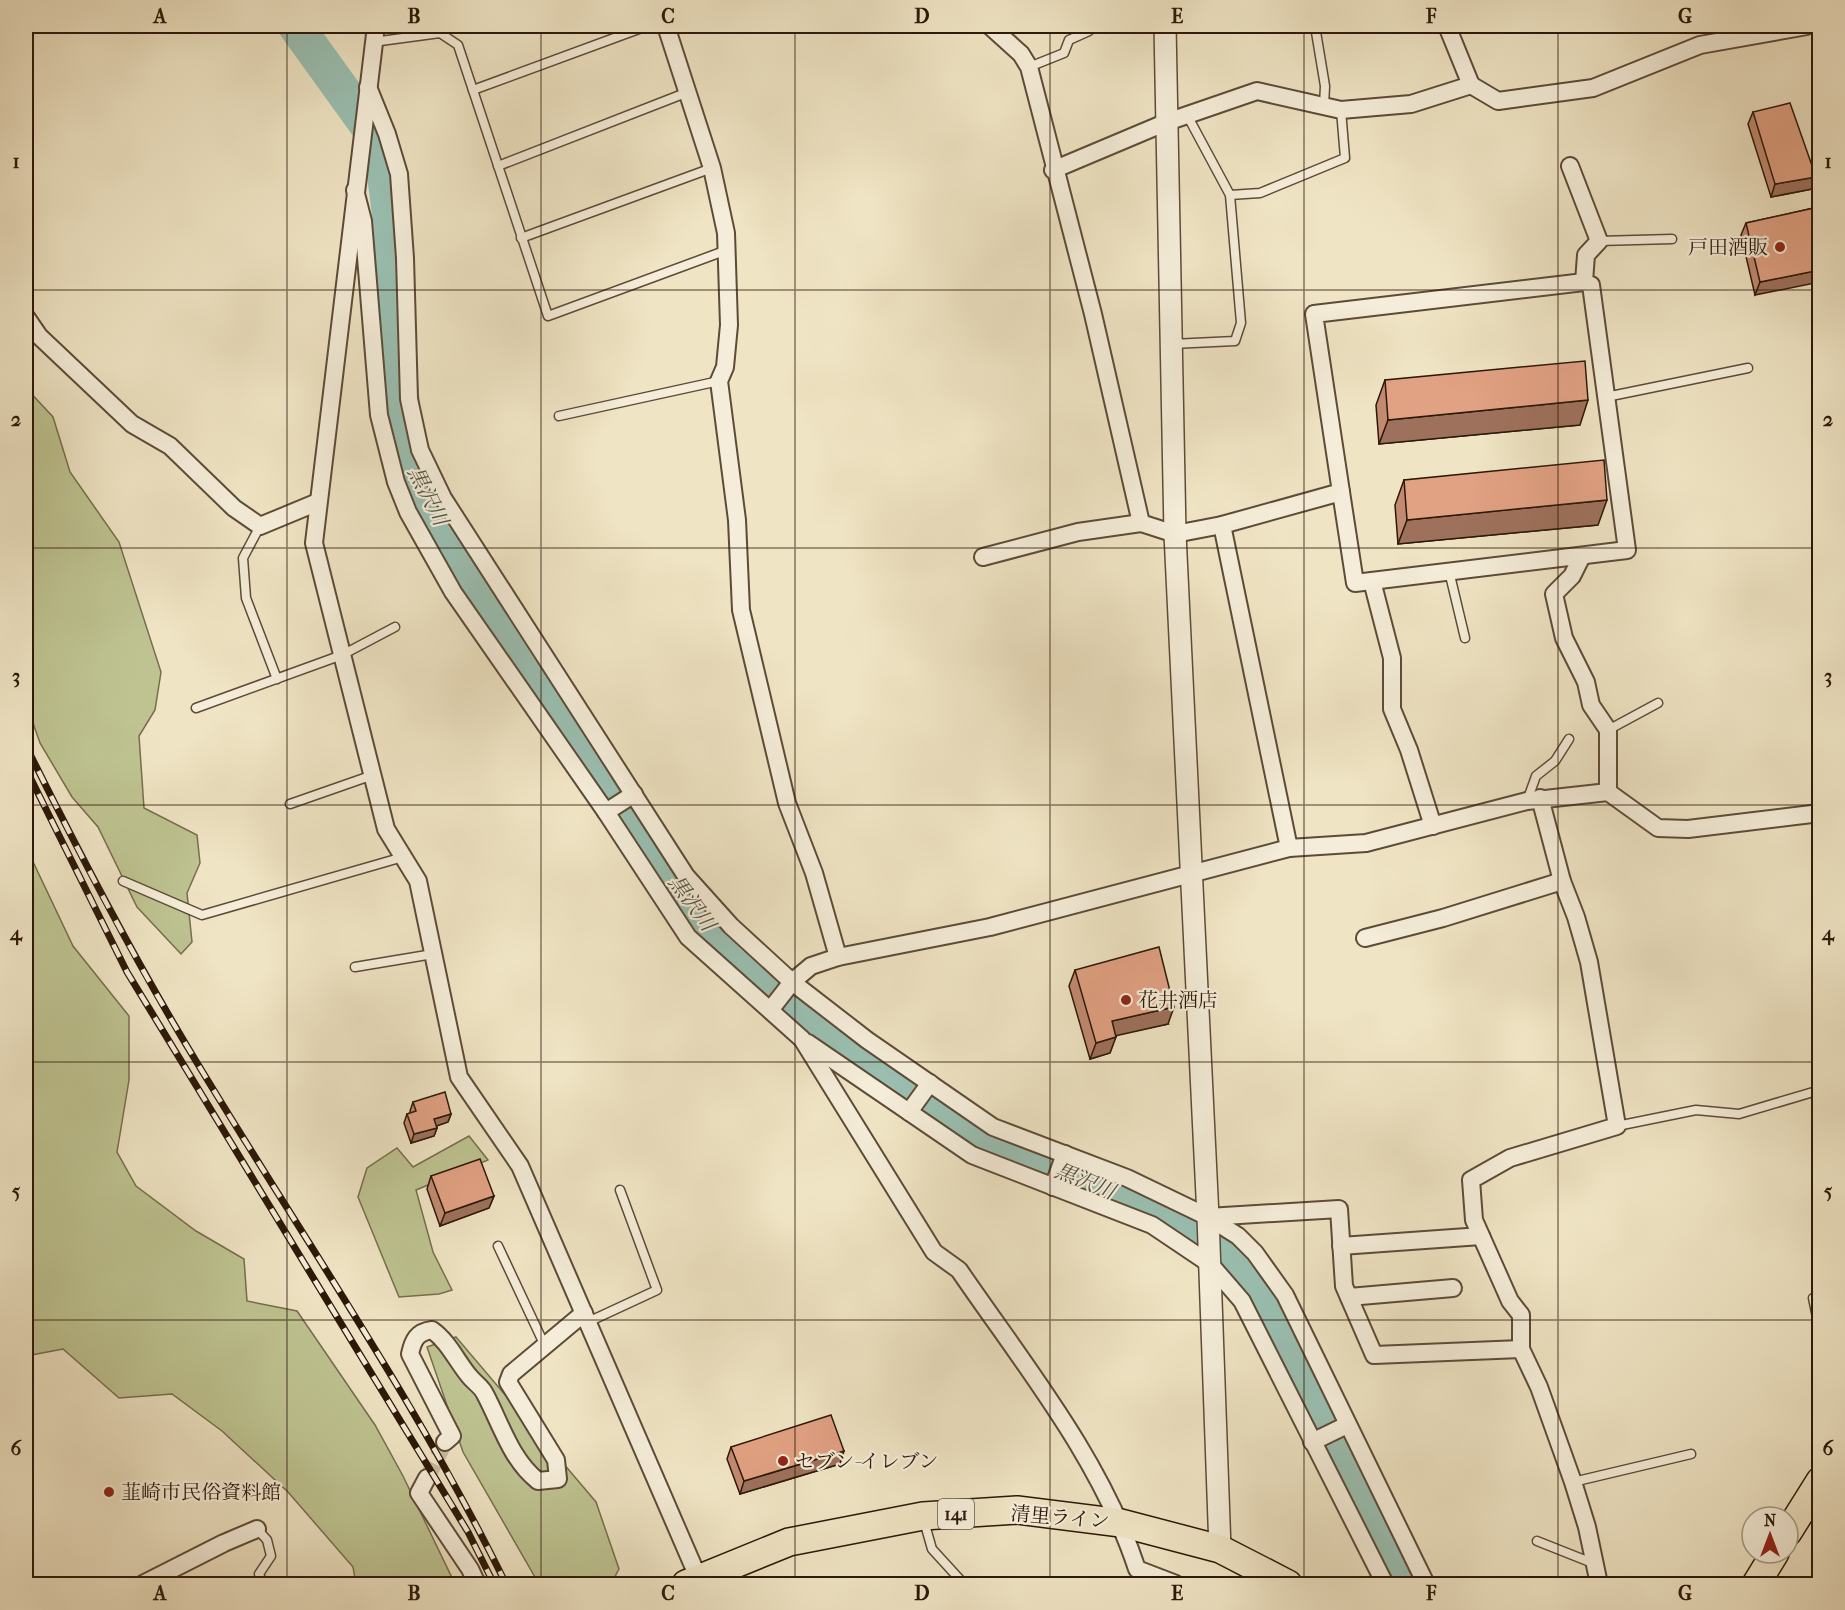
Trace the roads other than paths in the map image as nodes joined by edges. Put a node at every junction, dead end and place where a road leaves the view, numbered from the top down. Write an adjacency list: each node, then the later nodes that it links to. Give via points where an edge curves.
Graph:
1 (647, 26): 12 (lane)
2 (666, 26): 14 (street)
3 (990, 26): 10 (street, via 1021,54)
4 (1164, 26): 17 (street)
5 (1315, 26): 15 (lane, via 1325,86)
6 (1447, 26): 11 (street)
7 (1807, 26): 11 (street, via 1700,45 1593,88 1497,101)
8 (1089, 31): 10 (lane, via 1069,40 1064,53)
9 (374, 34): 12 (lane, via 440,33 458,45); 13 (street)
10 (1029, 67): 21 (street)
11 (1471, 85): 16 (street, via 1411,104)
12 (473, 90): 18 (lane)
13 (367, 92): 22 (street); 55 (street, via 387,134 399,174 409,399 420,450 443,498)
14 (688, 92): 18 (lane); 20 (street)
15 (1324, 106): 16 (street); 17 (street, via 1257,91)
16 (1341, 110): 23 (lane, via 1345,158 1260,193)
17 (1177, 119): 21 (street); 23 (lane); 30 (street)
18 (498, 166): 24 (lane)
19 (1570, 166): 26 (street)
20 (712, 168): 24 (lane); 27 (street)
21 (1053, 170): 37 (street, via 1093,314)
22 (355, 190): 36 (street); 58 (street, via 363,221 379,415 408,512 453,592)
23 (1230, 195): 30 (lane, via 1242,323 1235,341)
24 (521, 238): 27 (lane, via 548,316)
25 (1672, 239): 26 (lane)
26 (1599, 241): 28 (street, via 1586,255)
27 (727, 250): 32 (street, via 729,325 725,367)
28 (1584, 282): 33 (street, via 1591,285); 35 (street, via 1314,314)
29 (26, 317): 39 (street, via 39,336 132,424 170,446 234,508)
30 (1171, 344): 40 (street)
31 (1748, 368): 33 (lane)
32 (719, 381): 34 (lane); 68 (street, via 738,520 741,610 787,803 814,873)
33 (1606, 397): 41 (street, via 1628,550)
34 (559, 416)
35 (1341, 492): 38 (street); 44 (street, via 1355,583)
36 (318, 502): 39 (street); 47 (street, via 314,543)
37 (1141, 523): 40 (street); 42 (street, via 1078,532)
38 (1222, 525): 40 (street); 61 (street)
39 (260, 526): 48 (lane, via 243,558 246,598)
40 (1175, 534): 63 (street)
41 (1582, 556): 43 (street); 51 (street, via 1572,576 1554,594 1564,638 1586,682 1591,705)
42 (982, 557)
43 (1449, 571): 44 (street); 46 (lane)
44 (1372, 580): 60 (street, via 1392,658 1392,709)
45 (395, 627): 47 (lane)
46 (1465, 638)
47 (342, 655): 48 (lane); 53 (street)
48 (278, 678): 50 (lane)
49 (1658, 703): 51 (lane)
50 (196, 708)
51 (1608, 730): 54 (street)
52 (1569, 739): 56 (lane, via 1555,761 1536,776)
53 (373, 775): 57 (lane); 62 (street, via 386,829)
54 (1608, 792): 56 (street); 59 (street, via 1658,828 1688,829)
55 (632, 795): 58 (street); 70 (street, via 686,876)
56 (1533, 799): 60 (street); 65 (street)
57 (291, 804)
58 (609, 810): 71 (street, via 688,937)
59 (1820, 813)
60 (1433, 826): 61 (street, via 1366,843)
61 (1289, 848): 63 (street)
62 (403, 857): 64 (lane, via 201,915); 67 (street, via 418,881)
63 (1191, 872): 68 (street, via 990,927); 80 (street)
64 (123, 881)
65 (1562, 881): 66 (street); 76 (street, via 1589,962)
66 (1365, 938)
67 (433, 954): 69 (lane); 88 (street, via 459,1077 520,1166)
68 (838, 957): 70 (street, via 811,966)
69 (355, 967)
70 (789, 985): 71 (street); 73 (street)
71 (773, 1006): 72 (street)
72 (802, 1039): 75 (street); 101 (street, via 934,1252 959,1270 1081,1449)
73 (930, 1083): 75 (street); 77 (street, via 993,1127)
74 (1820, 1090): 76 (lane, via 1739,1114 1696,1110)
75 (909, 1112): 78 (street, via 972,1155)
76 (1617, 1126): 81 (street, via 1510,1158 1471,1180 1474,1220)
77 (1064, 1157): 78 (street); 80 (street, via 1127,1178)
78 (1054, 1183): 84 (street, via 1152,1225)
79 (620, 1190): 88 (lane, via 657,1290)
80 (1208, 1216): 83 (street, via 1339,1209); 84 (street); 92 (street, via 1250,1248 1286,1295)
81 (1481, 1236): 83 (street); 91 (street, via 1510,1300 1521,1315)
82 (498, 1246): 90 (lane)
83 (1341, 1246): 87 (street, via 1344,1286)
84 (1210, 1264): 93 (street, via 1242,1302); 104 (street)
85 (1453, 1288): 87 (street)
86 (1820, 1296): 89 (lane, via 1813,1298)
87 (1349, 1297): 91 (street, via 1374,1355)
88 (586, 1318): 90 (street); 107 (street)
89 (1820, 1332)
90 (545, 1346): 94 (street, via 511,1374 508,1382 556,1460 558,1479 538,1481 530,1474 515,1455 484,1391 432,1330 413,1340 410,1354 452,1436)
91 (1521, 1348): 98 (street)
92 (1343, 1427): 93 (street); 115 (street)
93 (1317, 1440): 114 (street)
94 (445, 1442)
95 (1691, 1454): 98 (lane)
96 (427, 1478): 110 (street, via 419,1493)
97 (1820, 1480): 99 (highway)
98 (1573, 1482): 105 (street)
99 (1800, 1512)
100 (923, 1516): 101 (highway, 清里ライン / 141, via 1017,1510); 107 (highway, 清里ライン / 141, via 789,1542); 111 (lane, via 932,1549)
101 (1120, 1523): 104 (highway, 清里ライン / 141); 112 (street, via 1137,1569)
102 (257, 1530): 108 (street); 109 (lane, via 267,1540 270,1556 258,1574)
103 (1537, 1541): 105 (lane)
104 (1220, 1549): 113 (highway, 清里ライン / 141)
105 (1595, 1564): 116 (street)
106 (1768, 1565): 117 (highway)
107 (695, 1582)
108 (143, 1584)
109 (263, 1584)
110 (477, 1584)
111 (964, 1584)
112 (1176, 1584)
113 (1288, 1584)
114 (1385, 1584)
115 (1426, 1584)
116 (1599, 1584)
117 (1756, 1584)

